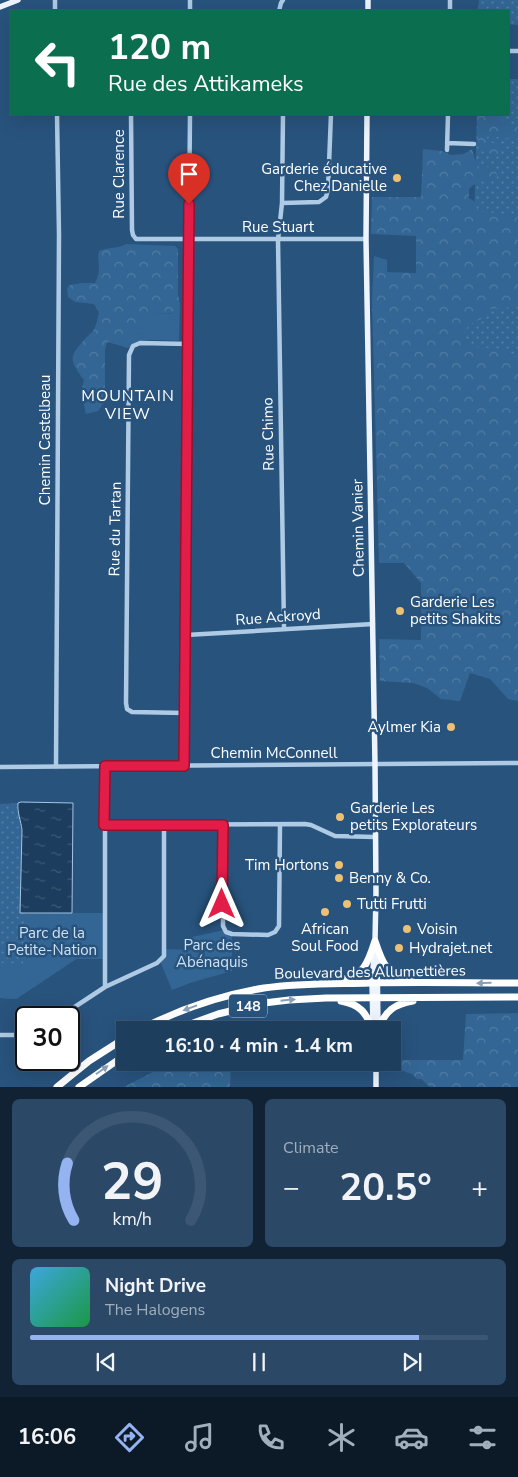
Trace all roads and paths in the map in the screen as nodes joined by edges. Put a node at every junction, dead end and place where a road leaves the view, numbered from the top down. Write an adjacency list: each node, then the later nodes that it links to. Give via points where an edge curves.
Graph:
1 (18, 0): 2 (main road)
2 (0, 6)
3 (56, 115): 25 (street, Chemin Castelbeau, via 59,235)
4 (131, 115): 15 (street, Rue Clarence, via 133,235 139,239)
5 (190, 115): 15 (street)
6 (283, 115): 13 (street, Rue Chimo)
7 (330, 115): 13 (street, via 326,198 319,202)
8 (367, 115): 14 (main road, Chemin Vanier)
9 (448, 115): 10 (street)
10 (447, 143): 11 (street); 12 (street)
11 (474, 144)
12 (447, 150)
13 (282, 203): 16 (street, Rue Chimo)
14 (366, 239): 16 (street, Rue Stuart); 18 (main road, Chemin Vanier)
15 (189, 240): 16 (street, Rue Stuart); 17 (street)
16 (278, 240): 19 (street, Rue Chimo)
17 (188, 344): 20 (street); 21 (street, Rue du Tartan, via 140,343 130,351 126,684 126,707 129,711)
18 (372, 624): 19 (street, Rue Ackroyd); 23 (main road, Chemin Vanier)
19 (284, 628): 20 (street, Rue Ackroyd)
20 (186, 635): 21 (street)
21 (185, 713): 27 (street)
22 (518, 763): 23 (street, Chemin McConnell)
23 (375, 764): 27 (street, Chemin McConnell); 32 (main road, Chemin Vanier)
24 (0, 766): 25 (street, Chemin McConnell)
25 (56, 766): 26 (street, Chemin McConnell)
26 (105, 766): 27 (street, Chemin McConnell); 28 (street)
27 (184, 766)
28 (104, 825): 29 (street); 38 (street)
29 (164, 825): 30 (street); 38 (street, via 164,956 157,963)
30 (223, 825): 31 (street); 31 (street, via 223,926 232,934 268,935 275,932 280,922)
31 (280, 825): 32 (street, via 311,825 335,836)
32 (375, 837): 33 (main road, Chemin Vanier)
33 (375, 941): 34 (main road, Chemin Vanier); 36 (highway, via 370,960 357,975); 37 (highway, via 384,964 396,976)
34 (376, 983): 36 (highway, Boulevard des Allumettières / 148); 37 (highway, Boulevard des Allumettières / 148); 42 (main road, Chemin Vanier)
35 (518, 983): 37 (highway, Boulevard des Allumettières / 148, one-way to 37)
36 (322, 984): 44 (highway, Boulevard des Allumettières / 148, one-way to 44, via 233,994)
37 (450, 984)
38 (105, 987): 43 (street)
39 (448, 997): 40 (highway, Boulevard des Allumettières / 148); 42 (highway, Boulevard des Allumettières / 148); 48 (highway, via 398,1004)
40 (518, 997)
41 (326, 998): 42 (highway, Boulevard des Allumettières / 148); 45 (highway, Boulevard des Allumettières / 148, one-way to 41, via 242,1008); 46 (highway, via 358,1006)
42 (376, 998): 47 (main road, Chemin Vanier)
43 (76, 1006)
44 (159, 1021)
45 (198, 1021)
46 (371, 1021)
47 (376, 1021)
48 (381, 1021)
49 (0, 1035): 50 (street)
50 (15, 1035)
51 (116, 1044): 54 (highway)
52 (116, 1061): 55 (highway, one-way to 52)
53 (376, 1071): 56 (main road)
54 (57, 1087)
55 (79, 1087)
56 (376, 1087)

